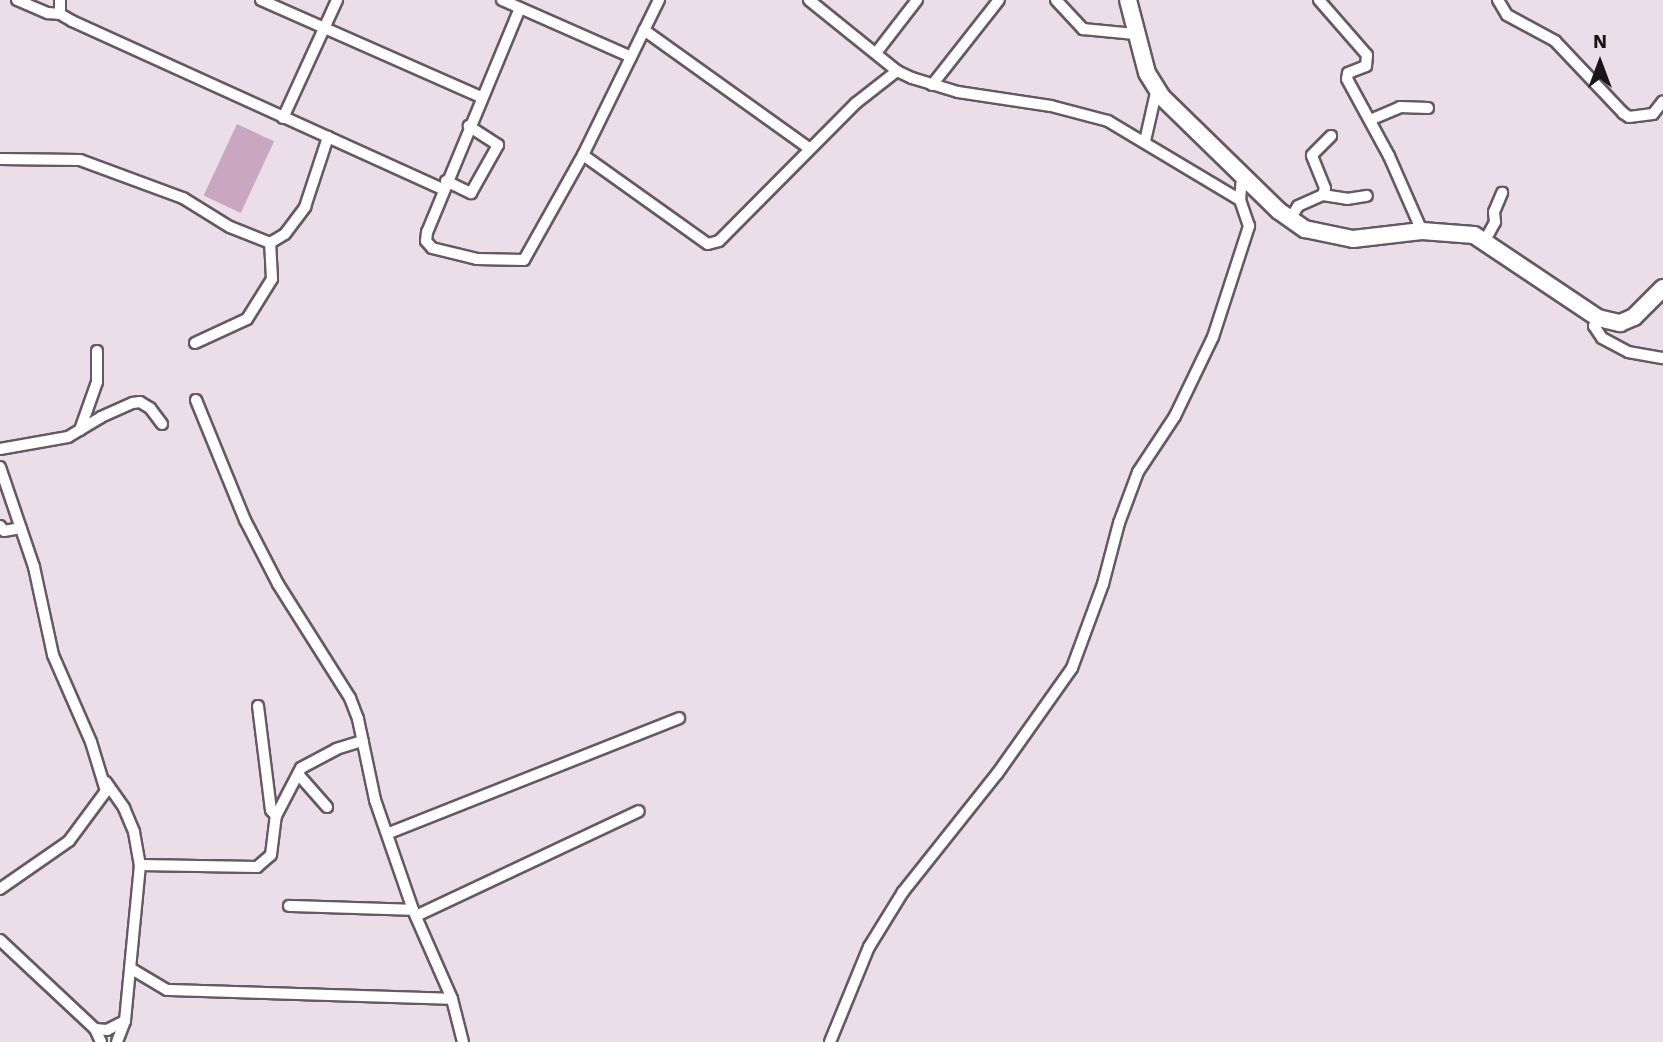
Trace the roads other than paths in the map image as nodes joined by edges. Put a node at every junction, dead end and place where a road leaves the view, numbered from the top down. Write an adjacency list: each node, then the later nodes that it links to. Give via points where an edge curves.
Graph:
1 (17, 0): 16 (street)
2 (60, 0): 16 (street)
3 (261, 0): 17 (street)
4 (337, 0): 17 (street)
5 (502, 0): 15 (street)
6 (659, 0): 18 (street)
7 (809, 0): 14 (street)
8 (916, 0): 20 (street)
9 (999, 0): 23 (street)
10 (1056, 0): 19 (street, via 1083,29)
11 (1128, 0): 19 (street)
12 (1319, 0): 29 (street, via 1367,55 1366,66 1348,73 1348,79)
13 (1498, 0): 26 (street, via 1507,15 1555,41 1629,117 1653,114)
14 (822, 4): 20 (street)
15 (520, 8): 21 (street); 25 (street)
16 (60, 14): 28 (street)
17 (325, 29): 25 (street); 28 (street)
18 (644, 30): 21 (street); 34 (street)
19 (1135, 34): 24 (street)
20 (876, 53): 22 (street)
21 (631, 57): 35 (street)
22 (897, 71): 23 (street); 34 (street)
23 (932, 85): 33 (street, via 1082,112)
24 (1157, 89): 33 (street); 37 (street)
25 (481, 97): 30 (street)
26 (1663, 101)
27 (1427, 108): 29 (street, via 1401,107)
28 (283, 118): 32 (street)
29 (1370, 120): 44 (street)
30 (469, 126): 38 (street); 38 (street, via 498,145 471,193)
31 (1331, 136): 40 (street, via 1312,155 1325,188)
32 (328, 137): 38 (street); 46 (street, via 305,207 285,234)
33 (1145, 141): 42 (street)
34 (810, 148): 35 (street, via 719,241 708,244)
35 (583, 155): 38 (street, via 524,260 477,259 432,248 426,241 427,232)
36 (0, 159): 46 (street, via 80,160 183,198 230,227)
37 (1242, 177): 42 (street); 43 (street)
38 (445, 185)
39 (1502, 193): 45 (street)
40 (1323, 195): 41 (street); 43 (street, via 1298,206)
41 (1367, 196)
42 (1240, 200): 77 (street, via 1249,226 1213,337 1175,416 1138,472 1072,668 997,774 903,892 869,947)
43 (1290, 219): 44 (street, via 1305,229 1353,239)
44 (1422, 231): 45 (street, via 1474,235)
45 (1484, 242): 48 (street)
46 (270, 243): 49 (street, via 272,279 247,319)
47 (1663, 288): 48 (street, via 1634,317 1620,323)
48 (1598, 318): 51 (street, via 1594,326 1602,338 1628,352)
49 (195, 343)
50 (97, 351): 54 (street, via 97,382)
51 (1663, 358)
52 (195, 400): 61 (street, via 245,520 278,584 339,677)
53 (162, 424): 54 (street, via 140,402)
54 (80, 430): 55 (street, via 68,438)
55 (0, 449)
56 (0, 467): 58 (street)
57 (0, 526): 58 (street, via 4,531)
58 (21, 528): 63 (street, via 53,655)
59 (258, 706): 66 (street, via 271,810)
60 (679, 718): 67 (street)
61 (363, 741): 62 (street, via 336,749); 67 (street, via 375,800)
62 (298, 774): 64 (street); 66 (street)
63 (104, 779): 68 (street, via 124,808); 69 (street, via 102,800 69,841)
64 (327, 807)
65 (639, 811): 71 (street)
66 (276, 816): 68 (street, via 271,855 257,867)
67 (388, 833): 71 (street)
68 (141, 865): 73 (street)
69 (0, 889)
70 (289, 906): 71 (street)
71 (414, 913): 74 (street)
72 (0, 940): 76 (street)
73 (130, 968): 74 (street, via 167,990); 75 (street)
74 (452, 999): 80 (street)
75 (125, 1021): 76 (street, via 107,1030); 79 (street)
76 (95, 1029): 78 (street)
77 (835, 1040)
78 (102, 1042)
79 (117, 1042)
80 (463, 1042)

